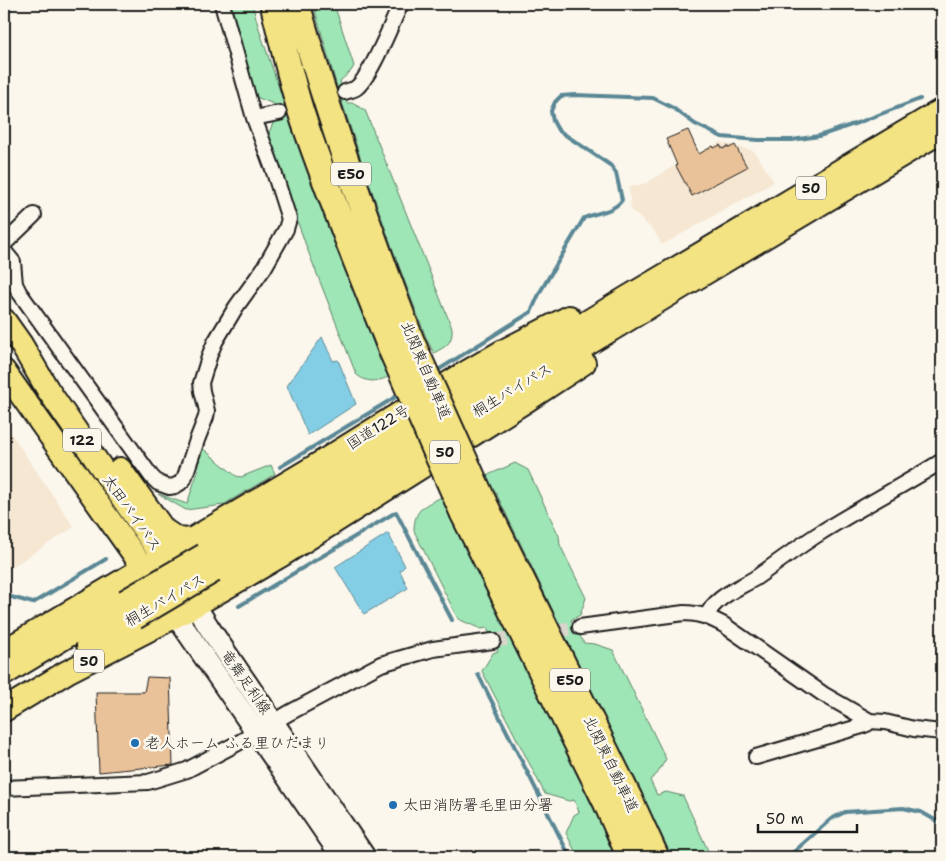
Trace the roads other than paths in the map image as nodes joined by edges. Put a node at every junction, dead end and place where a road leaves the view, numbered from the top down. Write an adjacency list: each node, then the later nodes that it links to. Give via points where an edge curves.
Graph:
1 (222, 4): 10 (street)
2 (264, 4): 6 (highway)
3 (273, 4): 6 (highway, 北関東自動車道 / E50)
4 (297, 4): 18 (highway, 北関東自動車道 / E50, via 368,224)
5 (401, 4): 7 (street, via 364,80)
6 (292, 80): 18 (highway, 北関東自動車道 / E50, via 334,208)
7 (345, 92)
8 (942, 110): 15 (highway, 桐生バイパス / 50)
9 (279, 113): 10 (street)
10 (254, 118): 14 (street, via 288,215 288,224 210,354 202,383 206,417 180,484 169,487 151,476 19,292 13,262)
11 (942, 131): 15 (highway, 桐生バイパス / 50)
12 (34, 215): 13 (street)
13 (4, 244)
14 (4, 251)
15 (682, 275): 22 (highway, 桐生バイパス / 50); 22 (highway, 国道122号 / 50, via 615,294 458,377 312,468); 25 (highway, 50, via 648,322 299,544)
16 (4, 320): 17 (highway, 太田バイパス / 122)
17 (21, 344): 22 (highway, via 57,382 164,530); 23 (highway, 太田バイパス / 122)
18 (402, 346): 21 (highway, 北関東自動車道 / E50, bridge)
19 (4, 371): 23 (highway, 太田バイパス / 122)
20 (942, 460): 26 (street, via 820,533 716,602)
21 (474, 508): 41 (highway, 北関東自動車道 / E50); 42 (highway, 北関東自動車道 / E50, via 629,798)
22 (204, 555): 23 (highway, 国道122号 / 50); 24 (highway, 桐生バイパス / 50, bridge)
23 (153, 563): 25 (highway, 太田バイパス / 122); 29 (highway, 国道122号)
24 (130, 610): 30 (highway, 桐生バイパス / 50); 31 (highway, 桐生バイパス / 50)
25 (186, 611): 32 (highway, 50, via 67,672); 34 (main road, 竜舞足利線, via 210,629); 35 (main road, 竜舞足利線)
26 (707, 616): 27 (street, via 684,613); 33 (street, via 823,694)
27 (580, 628)
28 (493, 641): 34 (street, via 434,649 381,664)
29 (4, 651)
30 (4, 674)
31 (4, 696)
32 (4, 710)
33 (870, 721): 36 (street); 37 (street)
34 (274, 722): 35 (street); 40 (main road, 竜舞足利線)
35 (256, 732): 38 (street, via 187,770 148,782); 39 (main road, 竜舞足利線)
36 (942, 732)
37 (756, 757)
38 (4, 788)
39 (342, 857)
40 (365, 857)
41 (630, 857)
42 (656, 857)

